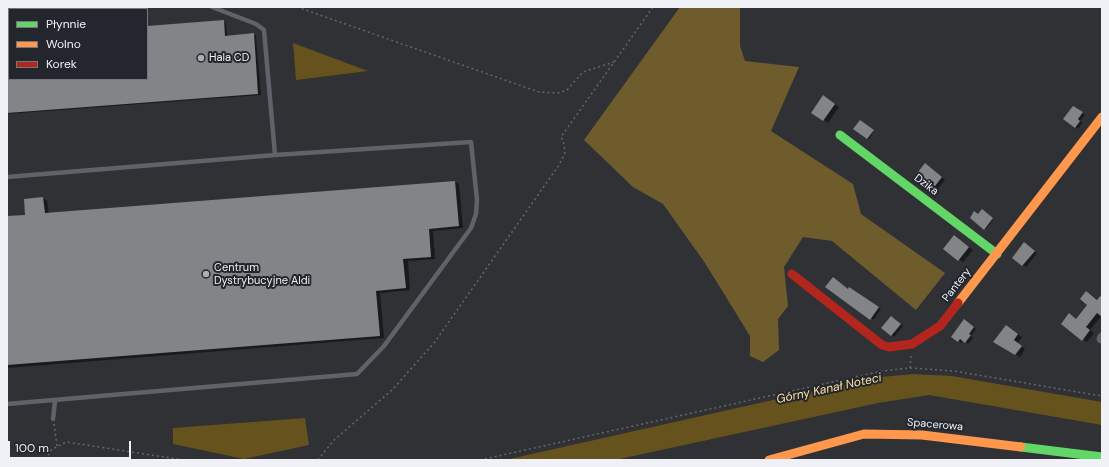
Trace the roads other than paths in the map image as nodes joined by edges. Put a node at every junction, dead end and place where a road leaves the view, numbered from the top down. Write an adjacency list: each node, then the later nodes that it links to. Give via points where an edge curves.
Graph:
1 (212, 7): 4 (lane, via 256,24 264,30)
2 (1102, 117): 6 (street, Pantery)
3 (840, 135): 6 (street, Dzika)
4 (275, 155): 5 (lane); 8 (lane, via 470,142 477,200 476,214 470,228 384,346 357,374)
5 (7, 177)
6 (997, 254): 7 (street, Pantery, via 940,326 912,344 889,347 882,345)
7 (792, 274)
8 (55, 401): 9 (lane); 10 (lane)
9 (7, 404)
10 (53, 420)
11 (1047, 451): 12 (street, Spacerowa); 13 (street, Spacerowa, via 922,435 864,434 800,451); 15 (street)
12 (1102, 457)
13 (785, 458): 14 (street, Spacerowa)
14 (769, 460)
15 (1044, 460)

